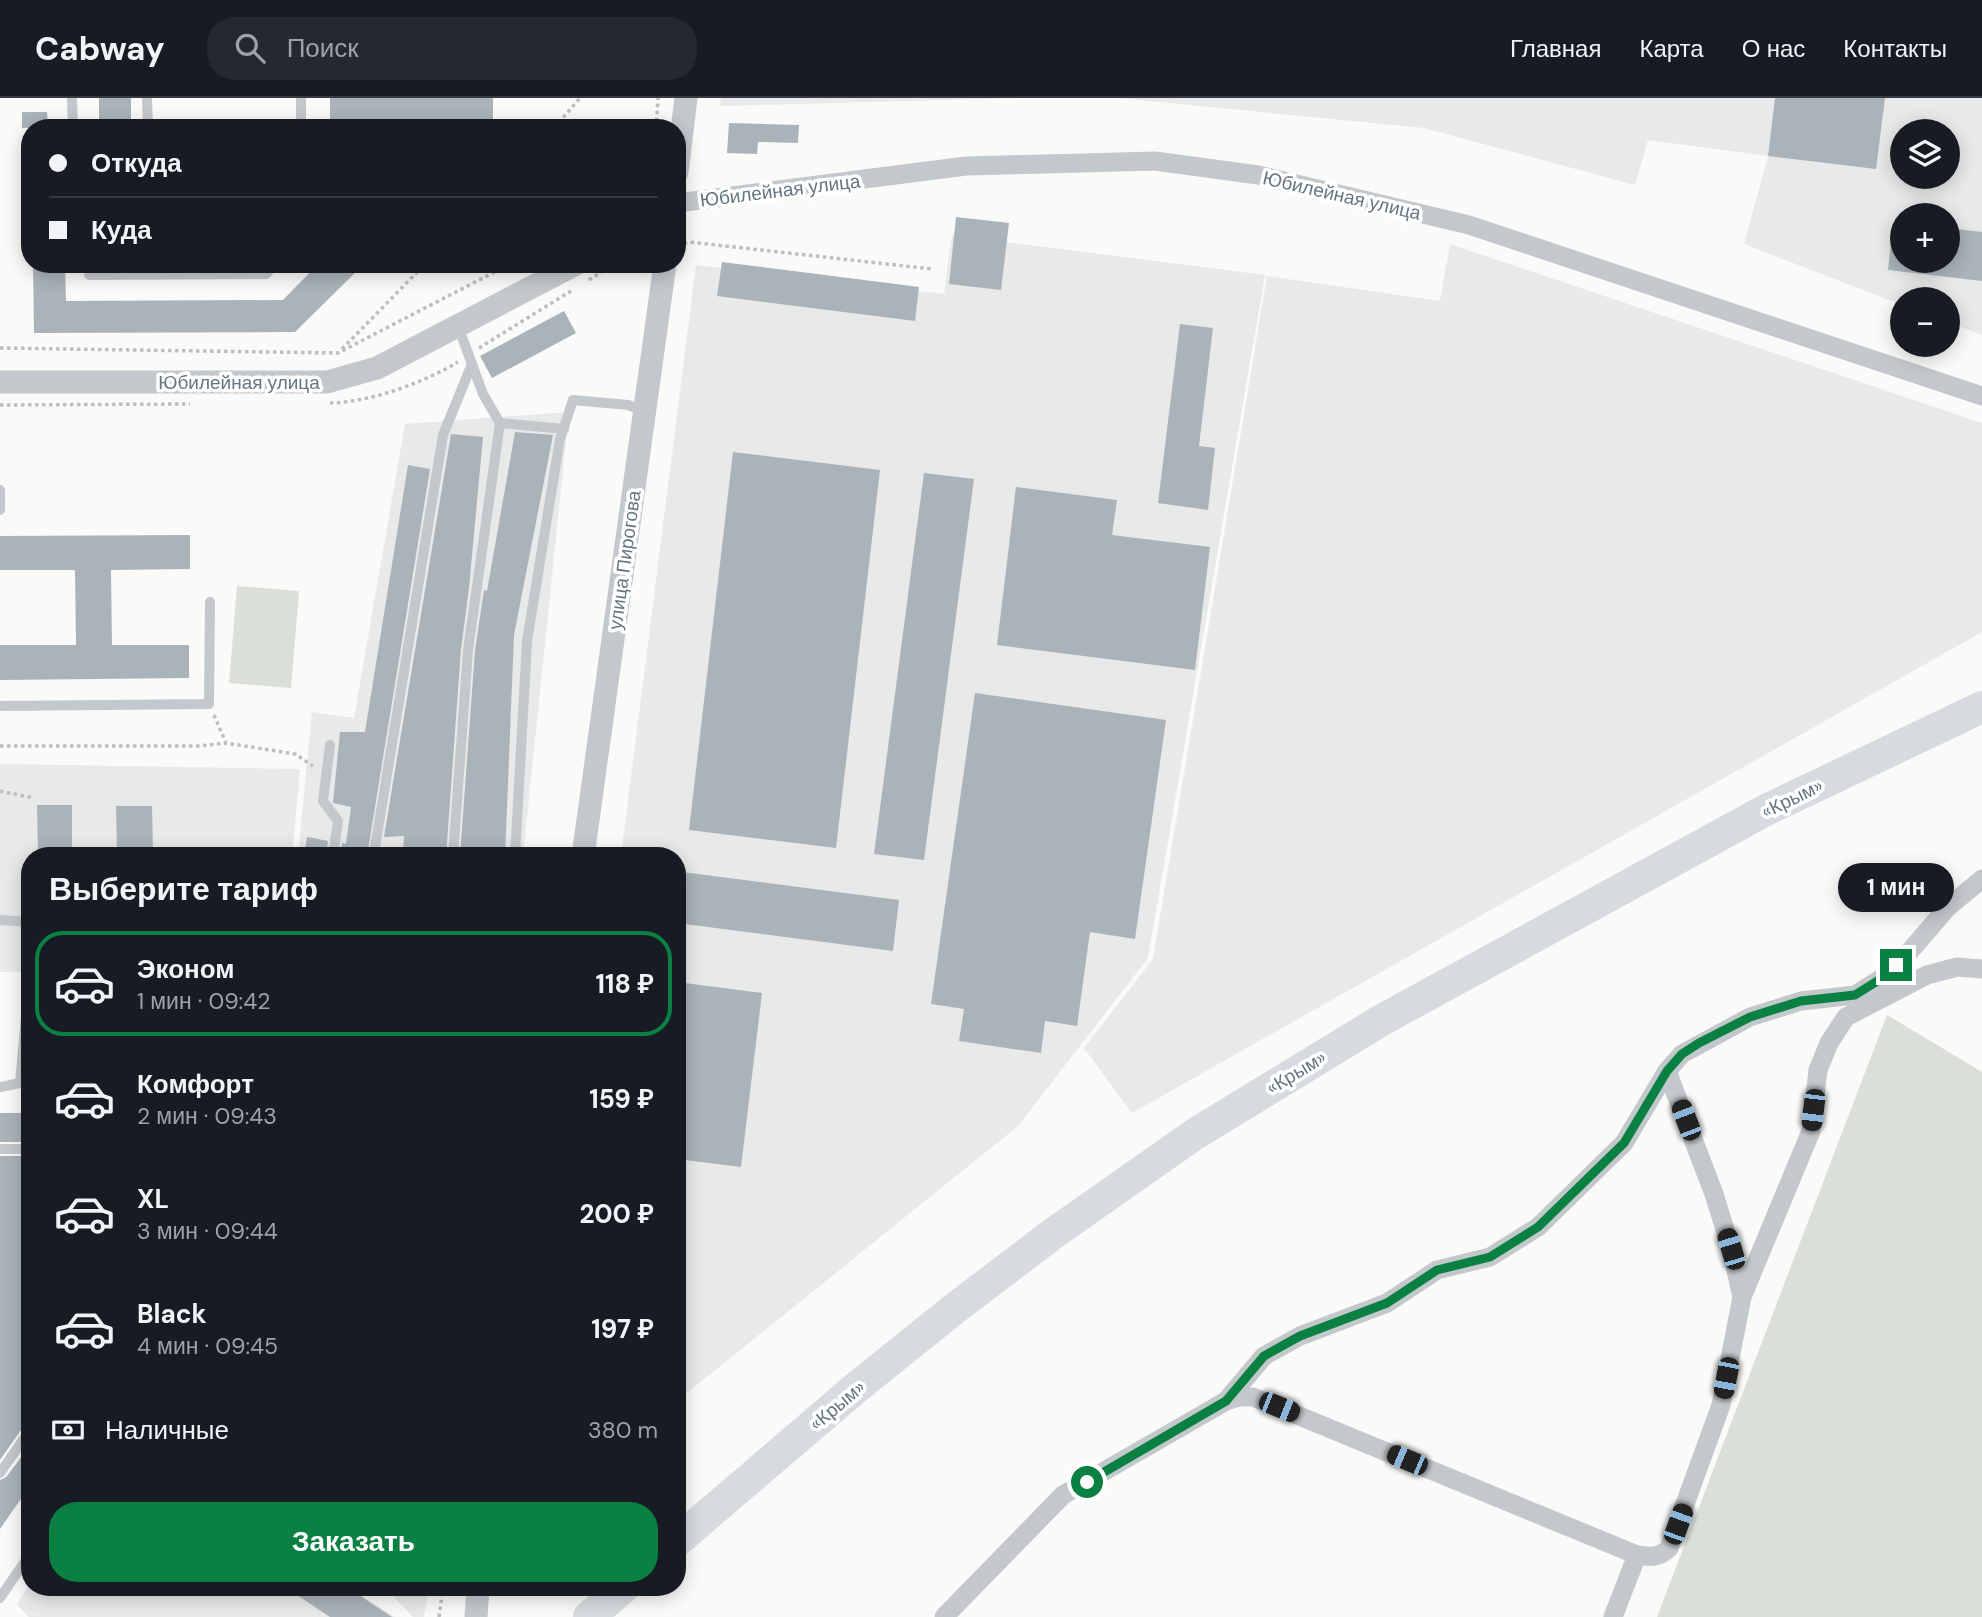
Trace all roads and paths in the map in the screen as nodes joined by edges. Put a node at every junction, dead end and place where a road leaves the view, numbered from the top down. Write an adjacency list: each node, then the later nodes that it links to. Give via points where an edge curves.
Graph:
1 (72, 98): 7 (lane)
2 (148, 98): 8 (lane)
3 (301, 98): 9 (lane)
4 (580, 98): 10 (path)
5 (658, 98): 11 (path)
6 (686, 98): 12 (street)
7 (73, 119)
8 (148, 119)
9 (301, 119)
10 (562, 119)
11 (657, 119)
12 (683, 119)
13 (686, 202): 27 (street, Юбилейная улица, via 966,166 1155,161 1258,175 1469,225)
14 (686, 243): 15 (path)
15 (932, 269)
16 (267, 273): 21 (lane)
17 (416, 273): 24 (path)
18 (493, 273): 24 (path)
19 (559, 273): 22 (street, Юбилейная улица)
20 (664, 273): 28 (street, улица Пирогова)
21 (89, 275)
22 (458, 326): 25 (lane); 26 (street, Юбилейная улица, via 377,368 327,382)
23 (0, 348): 24 (path)
24 (338, 353)
25 (472, 364): 29 (lane); 44 (lane, via 443,435)
26 (0, 382)
27 (1982, 396)
28 (645, 411): 30 (lane, via 573,400); 47 (street, улица Пирогова)
29 (500, 423): 30 (lane); 45 (lane, via 468,650)
30 (564, 429): 46 (lane, via 527,641)
31 (0, 489): 32 (lane)
32 (0, 509)
33 (210, 602): 34 (lane)
34 (209, 704): 35 (lane); 37 (path)
35 (0, 705)
36 (1982, 707): 63 (highway, «Крым», via 1752,817 1380,1021 1195,1133 954,1309)
37 (226, 743): 39 (path); 40 (path, via 295,754 312,766)
38 (330, 745): 40 (lane)
39 (0, 746)
40 (327, 768): 43 (lane, via 323,801 338,821)
41 (0, 791): 42 (path)
42 (34, 798)
43 (334, 847)
44 (375, 847)
45 (454, 847)
46 (516, 847)
47 (584, 847)
48 (1982, 879): 51 (street, via 1947,908)
49 (0, 920): 50 (lane)
50 (21, 921)
51 (1910, 951): 53 (street); 54 (street, via 1882,978 1855,995 1801,1001 1750,1017 1691,1048)
52 (1982, 969): 53 (street, via 1957,967)
53 (1927, 975): 59 (street, via 1846,1017 1829,1043 1818,1070 1811,1131)
54 (1667, 1071): 59 (street, via 1714,1194); 60 (street, via 1624,1143 1538,1227 1490,1257 1437,1270 1387,1303 1300,1336 1264,1356)
55 (21, 1072): 56 (lane, via 20,1083)
56 (0, 1087)
57 (0, 1149): 58 (lane)
58 (21, 1149)
59 (1742, 1297): 64 (street, via 1721,1405 1670,1548 1654,1557)
60 (1226, 1401): 64 (street, via 1253,1397); 75 (street, via 1063,1495)
61 (21, 1443): 62 (lane)
62 (0, 1473)
63 (686, 1533)
64 (1637, 1555): 76 (street)
65 (21, 1567): 70 (lane)
66 (442, 1596): 71 (path)
67 (478, 1596): 72 (street)
68 (480, 1596): 73 (street)
69 (614, 1596): 74 (highway)
70 (0, 1598)
71 (439, 1617)
72 (476, 1617)
73 (489, 1617)
74 (589, 1617)
75 (944, 1617)
76 (1613, 1617)

